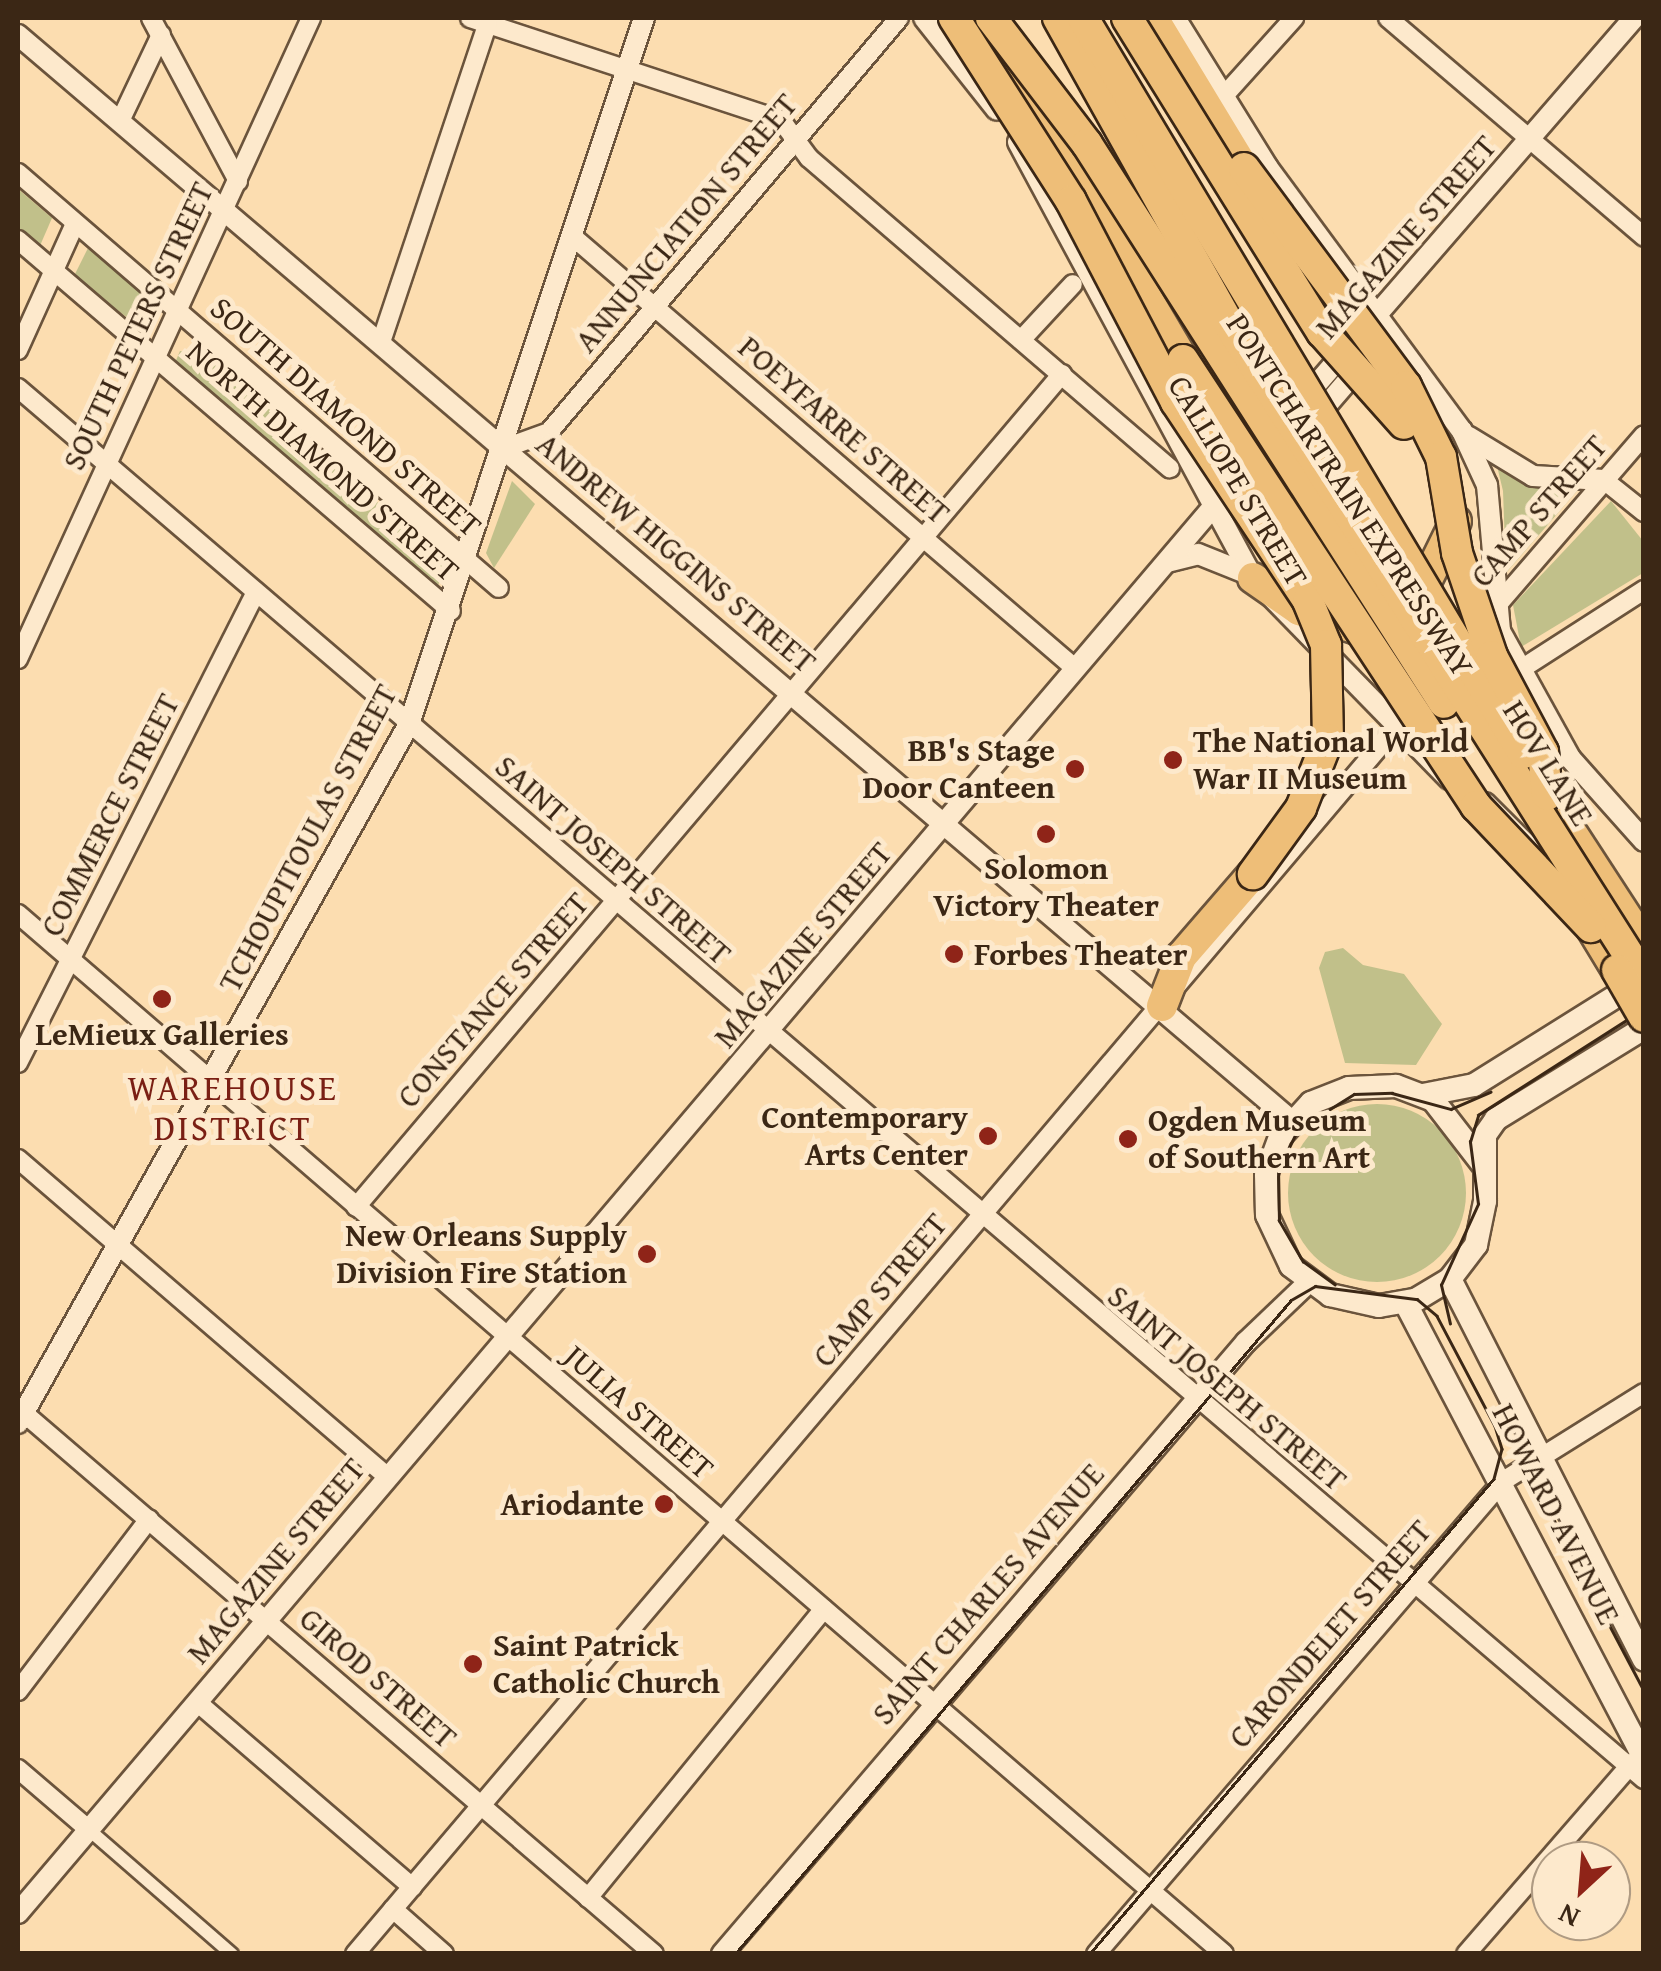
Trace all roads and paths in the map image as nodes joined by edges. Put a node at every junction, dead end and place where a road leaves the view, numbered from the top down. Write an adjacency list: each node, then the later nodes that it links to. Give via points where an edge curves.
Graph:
1 (151, 18): 19 (street)
2 (311, 18): 26 (street, SOUTH PETERS STREET)
3 (644, 18): 20 (street, TCHOUPITOULAS STREET)
4 (899, 18): 23 (street, ANNUNCIATION STREET)
5 (924, 18): 51 (street, CALLIOPE STREET, via 1014,134)
6 (954, 18): 78 (highway, bridge, via 1072,201 1176,402 1308,602 1326,645 1328,739 1301,808 1181,957)
7 (965, 18): 74 (highway, bridge, via 1013,71 1183,360 1476,806)
8 (992, 18): 74 (highway, PONTCHARTRAIN EXPRESSWAY, bridge, via 1087,144)
9 (1058, 18): 77 (highway, HOV LANE, bridge, via 1244,349)
10 (1083, 18): 67 (highway, PONTCHARTRAIN EXPRESSWAY, bridge)
11 (1127, 18): 55 (highway, bridge, via 1322,332 1455,482 1460,506 1442,563 1390,615 1336,628)
12 (1153, 18): 67 (highway, bridge, via 1244,168 1415,404 1441,457 1457,553 1492,656 1542,752)
13 (1175, 18): 21 (street)
14 (1294, 18): 21 (street)
15 (1388, 18): 24 (street)
16 (1634, 18): 24 (street, MAGAZINE STREET)
17 (479, 20): 20 (street); 38 (street)
18 (18, 35): 22 (street, ANDREW HIGGINS STREET)
19 (161, 35): 22 (street); 26 (street)
20 (627, 68): 23 (street, via 781,120); 29 (street, TCHOUPITOULAS STREET)
21 (1222, 98): 36 (street)
22 (122, 118): 27 (street, ANDREW HIGGINS STREET)
23 (798, 140): 34 (street, ANNUNCIATION STREET); 37 (street)
24 (1530, 140): 30 (street); 36 (street, MAGAZINE STREET)
25 (18, 174): 28 (street, SOUTH DIAMOND STREET)
26 (238, 181): 27 (street, SOUTH PETERS STREET)
27 (226, 208): 35 (street, SOUTH PETERS STREET); 38 (street, ANDREW HIGGINS STREET)
28 (75, 224): 32 (street); 35 (street, SOUTH DIAMOND STREET)
29 (572, 236): 34 (street, POEYFARRE STREET); 46 (street, TCHOUPITOULAS STREET)
30 (1644, 236)
31 (18, 240): 32 (street, NORTH DIAMOND STREET)
32 (54, 271): 39 (street); 40 (street, NORTH DIAMOND STREET)
33 (1073, 284): 37 (street)
34 (654, 307): 46 (street, ANNUNCIATION STREET, via 549,432); 52 (street, POEYFARRE STREET)
35 (178, 313): 40 (street, SOUTH PETERS STREET); 53 (street, SOUTH DIAMOND STREET)
36 (1378, 320): 41 (street); 51 (street, MAGAZINE STREET)
37 (1021, 340): 42 (street)
38 (382, 342): 46 (street, ANDREW HIGGINS STREET)
39 (18, 350)
40 (157, 358): 47 (street, SOUTH PETERS STREET); 60 (street, NORTH DIAMOND STREET)
41 (1417, 371): 44 (street); 55 (street, via 1379,359 1340,379 1278,476)
42 (1062, 374): 48 (street); 52 (street, CONSTANCE STREET)
43 (18, 388): 47 (street, SAINT JOSEPH STREET)
44 (1462, 432): 49 (street, via 1533,476); 59 (street, via 1487,485)
45 (1644, 435): 49 (street, CAMP STREET)
46 (505, 448): 53 (street, TCHOUPITOULAS STREET); 64 (street, ANDREW HIGGINS STREET)
47 (108, 466): 58 (street, SAINT JOSEPH STREET); 61 (street, SOUTH PETERS STREET)
48 (1170, 468)
49 (1604, 480): 50 (street); 59 (street, CAMP STREET)
50 (1641, 502)
51 (1213, 510): 54 (street, MAGAZINE STREET); 55 (street, CALLIOPE STREET)
52 (924, 538): 62 (street, POEYFARRE STREET); 64 (street, CONSTANCE STREET)
53 (467, 561): 56 (street, SOUTH DIAMOND STREET); 60 (street, TCHOUPITOULAS STREET)
54 (1166, 562): 55 (street, via 1198,554); 62 (street, MAGAZINE STREET)
55 (1253, 578): 66 (street, CALLIOPE STREET)
56 (499, 588)
57 (1644, 590): 63 (street)
58 (255, 594): 65 (street, SAINT JOSEPH STREET); 76 (street, COMMERCE STREET)
59 (1494, 608): 63 (street); 66 (street, CAMP STREET)
60 (451, 611): 65 (street, TCHOUPITOULAS STREET)
61 (18, 659)
62 (1076, 669): 68 (street, MAGAZINE STREET)
63 (1518, 672): 66 (street); 69 (street, via 1570,758)
64 (794, 691): 68 (street, ANDREW HIGGINS STREET); 71 (street, CONSTANCE STREET)
65 (409, 724): 71 (street, SAINT JOSEPH STREET); 83 (street, TCHOUPITOULAS STREET)
66 (1394, 731): 77 (street, CALLIOPE STREET, via 1511,819); 78 (street, CAMP STREET)
67 (1547, 795): 70 (highway, PONTCHARTRAIN EXPRESSWAY)
68 (948, 821): 78 (street, ANDREW HIGGINS STREET); 81 (street, MAGAZINE STREET)
69 (1644, 841)
70 (1598, 875): 73 (highway); 75 (highway, PONTCHARTRAIN EXPRESSWAY)
71 (616, 902): 81 (street, SAINT JOSEPH STREET); 88 (street, CONSTANCE STREET)
72 (18, 914): 76 (street, JULIA STREET)
73 (1644, 915)
74 (1590, 927): 79 (highway, PONTCHARTRAIN EXPRESSWAY, bridge)
75 (1644, 944)
76 (71, 960): 82 (street, COMMERCE STREET); 83 (street, JULIA STREET)
77 (1638, 983): 79 (street, CALLIOPE STREET); 84 (main road, via 1474,1085)
78 (1162, 1006): 85 (street, ANDREW HIGGINS STREET); 89 (street, CAMP STREET)
79 (1644, 1016)
80 (1644, 1028): 87 (main road, via 1496,1119)
81 (768, 1033): 89 (street, SAINT JOSEPH STREET); 94 (street, MAGAZINE STREET)
82 (18, 1064)
83 (210, 1080): 88 (street, JULIA STREET); 90 (street, TCHOUPITOULAS STREET)
84 (1423, 1094): 85 (main road, via 1349,1088); 87 (main road, via 1458,1122)
85 (1292, 1120): 92 (main road, via 1266,1175 1267,1215 1282,1252)
86 (18, 1158): 90 (street)
87 (1484, 1166): 91 (main road, via 1476,1245)
88 (356, 1206): 94 (street, JULIA STREET)
89 (980, 1217): 96 (street, SAINT JOSEPH STREET); 102 (street, CAMP STREET)
90 (115, 1243): 97 (street, TCHOUPITOULAS STREET); 99 (street)
91 (1450, 1279): 93 (main road); 98 (main road, HOWARD AVENUE)
92 (1308, 1282): 93 (main road, via 1354,1303); 96 (street, SAINT CHARLES AVENUE)
93 (1404, 1302): 100 (main road, HOWARD AVENUE)
94 (506, 1336): 99 (street, MAGAZINE STREET); 102 (street, JULIA STREET)
95 (1644, 1393): 98 (street, CARONDELET STREET)
96 (1196, 1400): 103 (street, SAINT JOSEPH STREET); 109 (street, SAINT CHARLES AVENUE)
97 (19, 1414): 101 (street, GIROD STREET)
98 (1540, 1459): 100 (street, CARONDELET STREET); 106 (main road, HOWARD AVENUE)
99 (387, 1476): 105 (street, MAGAZINE STREET)
100 (1504, 1481): 103 (street, CARONDELET STREET); 110 (main road, HOWARD AVENUE)
101 (148, 1519): 105 (street, GIROD STREET); 107 (street)
102 (722, 1524): 104 (street, JULIA STREET); 113 (street, CAMP STREET)
103 (1411, 1584): 110 (street, SAINT JOSEPH STREET); 116 (street, CARONDELET STREET)
104 (824, 1608): 109 (street, JULIA STREET); 117 (street)
105 (266, 1622): 108 (street, MAGAZINE STREET); 113 (street, GIROD STREET)
106 (1644, 1658)
107 (18, 1691)
108 (197, 1702): 114 (street, MAGAZINE STREET); 115 (street)
109 (936, 1704): 116 (street, JULIA STREET); 124 (street, SAINT CHARLES AVENUE)
110 (1639, 1758): 112 (street, SAINT JOSEPH STREET); 127 (street)
111 (18, 1769): 114 (street)
112 (1644, 1779)
113 (480, 1806): 115 (street, CAMP STREET); 117 (street, GIROD STREET)
114 (88, 1829): 119 (street, MAGAZINE STREET); 120 (street)
115 (412, 1887): 118 (street, CAMP STREET)
116 (1150, 1890): 125 (street, CARONDELET STREET); 126 (street, JULIA STREET)
117 (588, 1898): 123 (street, GIROD STREET)
118 (393, 1909): 121 (street, CAMP STREET); 122 (street)
119 (18, 1912)
120 (232, 1954)
121 (355, 1954)
122 (444, 1954)
123 (654, 1954)
124 (722, 1954)
125 (1096, 1954)
126 (1224, 1954)
127 (1466, 1954)

